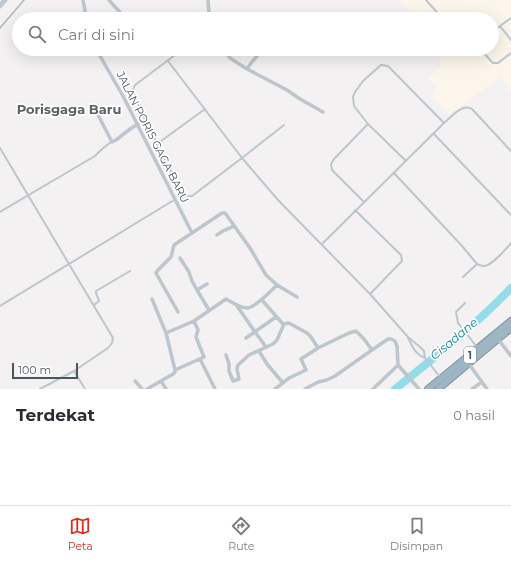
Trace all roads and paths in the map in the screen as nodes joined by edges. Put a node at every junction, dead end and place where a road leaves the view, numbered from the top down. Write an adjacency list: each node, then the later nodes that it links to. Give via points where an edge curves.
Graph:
1 (5, 0): 6 (main road)
2 (83, 0): 7 (street)
3 (109, 0): 8 (street)
4 (208, 0): 9 (street)
5 (426, 0): 10 (lane)
6 (0, 6)
7 (86, 12)
8 (120, 12)
9 (209, 12)
10 (437, 12)
11 (511, 18): 12 (lane)
12 (500, 26): 13 (lane)
13 (511, 40)
14 (511, 53): 19 (lane, via 498,63 493,63)
15 (100, 56): 26 (street, JALAN PORIS GAGA BARU)
16 (174, 56): 20 (lane)
17 (228, 56): 21 (street)
18 (257, 56): 21 (street)
19 (486, 56)
20 (168, 61): 22 (lane); 31 (lane, via 133,88 134,96)
21 (247, 70): 24 (street)
22 (205, 109): 31 (lane); 34 (lane)
23 (96, 111): 30 (street)
24 (323, 112)
25 (444, 123): 27 (lane, via 388,66 381,65 363,81 353,97 354,106); 29 (lane); 33 (lane, via 458,111 469,107)
26 (138, 124): 30 (street, via 115,142); 38 (street, JALAN PORIS GAGA BARU)
27 (368, 124): 35 (lane); 39 (lane, via 331,164 332,170)
28 (284, 125): 34 (lane)
29 (434, 134): 35 (lane); 42 (lane)
30 (111, 142): 37 (lane, via 95,156)
31 (157, 144): 34 (lane, via 182,191 189,197)
32 (0, 148): 37 (lane)
33 (511, 151)
34 (242, 158): 47 (lane, via 278,200)
35 (406, 162): 36 (lane)
36 (394, 174): 39 (lane); 50 (lane)
37 (28, 196): 41 (lane); 49 (lane)
38 (176, 200): 44 (street, JALAN PORIS GAGA BARU); 49 (lane)
39 (364, 202): 40 (lane)
40 (355, 210): 47 (lane); 56 (lane, via 401,254 402,258)
41 (0, 212)
42 (511, 215)
43 (234, 226): 44 (street, via 222,213); 45 (street); 54 (street, via 266,275)
44 (192, 233): 65 (street, via 174,245 171,257 156,273)
45 (217, 235)
46 (511, 243): 50 (lane, via 488,265)
47 (322, 244): 56 (lane)
48 (180, 258): 55 (street)
49 (69, 264): 61 (lane); 63 (lane)
50 (477, 264): 52 (lane)
51 (130, 271): 61 (lane, via 96,291 99,301)
52 (463, 277)
53 (207, 284): 55 (street)
54 (277, 285): 57 (street); 59 (street)
55 (197, 290): 64 (street)
56 (370, 294): 73 (lane)
57 (297, 297)
58 (152, 299): 72 (street)
59 (262, 300): 62 (street, via 247,308); 66 (street)
60 (465, 303): 78 (lane, via 456,312 458,323)
61 (94, 305): 88 (lane, via 113,340 108,348)
62 (237, 305): 64 (street, via 226,299); 71 (street)
63 (0, 306)
64 (209, 310): 68 (street)
65 (178, 312)
66 (276, 316): 69 (street); 71 (street)
67 (511, 320): 78 (highway, 1)
68 (194, 321): 72 (street); 84 (street, via 198,330 196,338 204,357)
69 (284, 324): 76 (street, via 277,340); 77 (street, via 289,323 306,333)
70 (511, 328): 75 (highway, 1)
71 (255, 332): 74 (street); 76 (street)
72 (166, 333): 87 (street)
73 (408, 337): 83 (lane, via 424,351); 83 (lane, via 419,356)
74 (246, 338)
75 (498, 339): 82 (street); 85 (highway, 1)
76 (266, 348): 80 (street)
77 (318, 348): 79 (street, via 356,331); 93 (street, via 301,359 306,370)
78 (478, 348): 89 (highway, 1)
79 (372, 350): 86 (street, via 391,338 397,346); 101 (street, via 335,376)
80 (259, 351): 81 (street, via 249,355 238,365 239,379 233,381); 93 (street)
81 (226, 355)
82 (511, 356)
83 (425, 358): 89 (lane)
84 (200, 359): 87 (street); 99 (street)
85 (469, 364): 92 (street); 105 (highway, 1)
86 (400, 367): 102 (street); 103 (street)
87 (175, 370): 91 (street)
88 (74, 371): 94 (lane); 95 (lane)
89 (440, 377): 104 (highway, 1)
90 (135, 381): 96 (street)
91 (161, 381): 97 (street); 98 (street)
92 (482, 382): 106 (street); 107 (street)
93 (283, 383): 100 (street)
94 (40, 389)
95 (85, 389)
96 (142, 389)
97 (147, 389)
98 (166, 389)
99 (215, 389)
100 (275, 389)
101 (305, 389)
102 (373, 389)
103 (419, 389)
104 (428, 389)
105 (438, 389)
106 (472, 389)
107 (487, 389)

